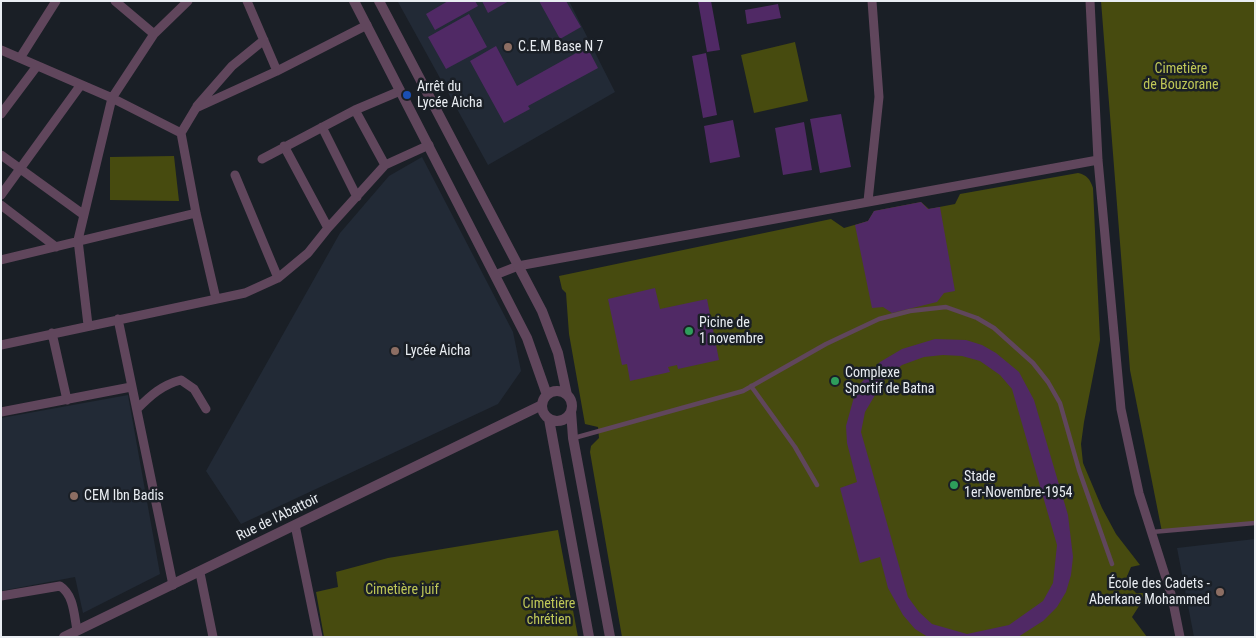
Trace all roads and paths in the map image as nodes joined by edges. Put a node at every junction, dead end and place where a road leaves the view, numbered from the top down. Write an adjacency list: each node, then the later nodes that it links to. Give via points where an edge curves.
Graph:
1 (56, 1): 13 (street)
2 (114, 1): 10 (street)
3 (188, 1): 10 (street)
4 (247, 1): 11 (street)
5 (354, 1): 9 (street)
6 (872, 1): 34 (street, via 878,116)
7 (1090, 1): 28 (street)
8 (381, 2): 42 (street)
9 (367, 25): 15 (street); 17 (street)
10 (154, 34): 18 (street)
11 (264, 40): 15 (street); 19 (street, via 232,66)
12 (1, 50): 13 (street)
13 (20, 58): 14 (street)
14 (37, 66): 16 (street); 21 (street)
15 (277, 71): 19 (street)
16 (80, 86): 18 (street); 30 (street)
17 (400, 91): 20 (street); 24 (street)
18 (112, 98): 23 (street); 37 (street)
19 (196, 108): 23 (street)
20 (355, 110): 22 (street); 29 (street)
21 (1, 114)
22 (322, 127): 25 (street); 33 (street)
23 (181, 133): 36 (street)
24 (429, 145): 29 (street); 43 (street)
25 (284, 146): 27 (street); 38 (street)
26 (1, 154): 30 (street)
27 (262, 159)
28 (1098, 160): 34 (street); 65 (street, via 1121,409 1139,492)
29 (386, 166): 33 (street)
30 (21, 170): 32 (street); 37 (street)
31 (235, 175): 44 (street)
32 (1, 195)
33 (357, 197): 38 (street)
34 (868, 202): 42 (street)
35 (1, 205): 40 (street)
36 (196, 213): 39 (street); 45 (street)
37 (84, 215): 39 (street)
38 (328, 228): 44 (street, via 308,253)
39 (78, 240): 40 (street); 47 (street)
40 (56, 247): 41 (street)
41 (1, 260)
42 (518, 266): 43 (street); 53 (street, via 542,310 558,353)
43 (495, 275): 52 (street, via 527,338)
44 (278, 278): 45 (street, via 245,293)
45 (216, 299): 46 (street)
46 (118, 320): 47 (street); 51 (street)
47 (88, 325): 48 (street)
48 (52, 333): 49 (street); 54 (street)
49 (1, 345)
50 (751, 386): 61 (lane, via 743,391); 62 (lane, via 796,447); 66 (lane, via 879,319 946,307 977,318 994,328 1033,363 1060,403 1079,470)
51 (131, 387): 54 (street); 56 (street)
52 (547, 395): 53 (street, via 558,391); 55 (street)
53 (567, 395): 58 (street)
54 (67, 400): 59 (street)
55 (542, 405): 60 (street); 64 (street, Rue de l'Abattoir)
56 (137, 409): 57 (street, via 167,384 181,380 194,389); 68 (street)
57 (206, 409)
58 (571, 410): 60 (street, via 564,419); 61 (street)
59 (1, 412)
60 (549, 419): 74 (street)
61 (574, 438): 75 (street)
62 (817, 485)
63 (1255, 523): 65 (lane)
64 (296, 525): 67 (street, Rue de l'Abattoir); 73 (street)
65 (1152, 532): 76 (street, via 1172,597)
66 (1112, 564)
67 (200, 573): 68 (street, Rue de l'Abattoir); 72 (street)
68 (173, 585): 70 (street, Rue de l'Abattoir)
69 (1, 596): 70 (street, via 60,586 70,597)
70 (77, 630): 71 (street, Rue de l'Abattoir)
71 (64, 637)
72 (213, 637)
73 (318, 637)
74 (589, 637)
75 (610, 637)
76 (1180, 637)

